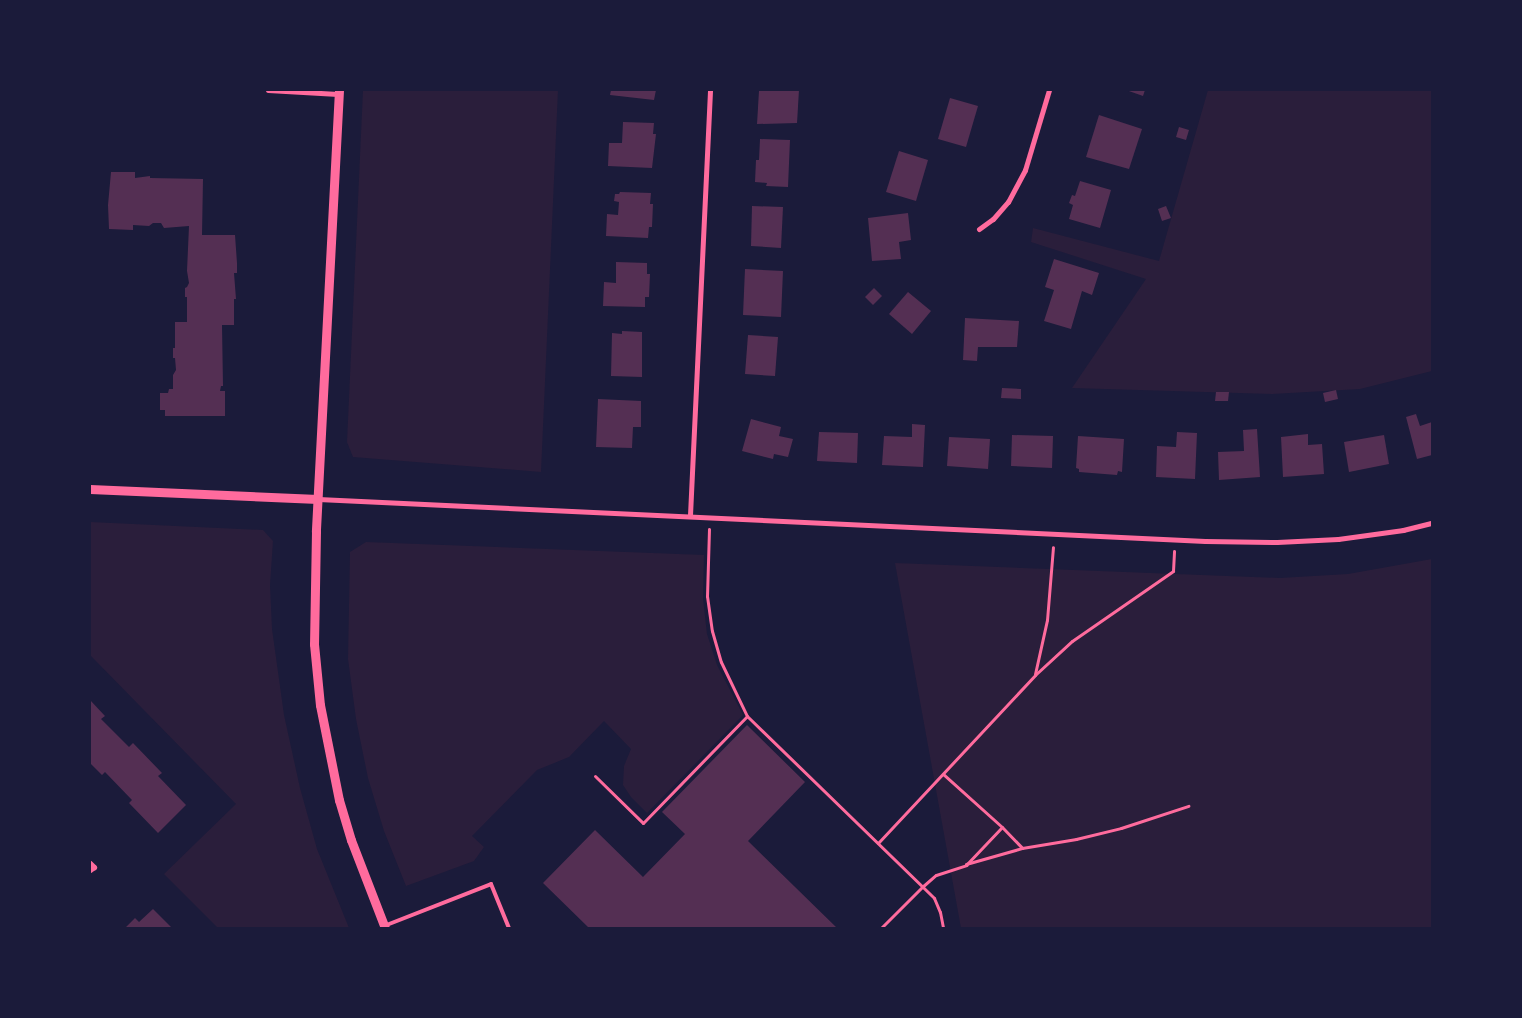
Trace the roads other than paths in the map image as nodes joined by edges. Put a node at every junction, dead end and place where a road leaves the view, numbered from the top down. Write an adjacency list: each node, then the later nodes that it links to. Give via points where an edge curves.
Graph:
1 (268, 90): 4 (street)
2 (710, 90): 8 (street)
3 (1049, 90): 5 (street, via 1025,170 1008,202)
4 (338, 92): 7 (street)
5 (979, 229)
6 (90, 489): 7 (street)
7 (318, 499): 8 (street); 12 (street, via 313,608 320,705 339,800)
8 (690, 515): 9 (street, via 1174,540 1277,542 1338,539)
9 (1432, 523)
10 (90, 863): 11 (street, via 94,867)
11 (90, 870)
12 (385, 927): 13 (lane, via 491,884)
13 (509, 928)

